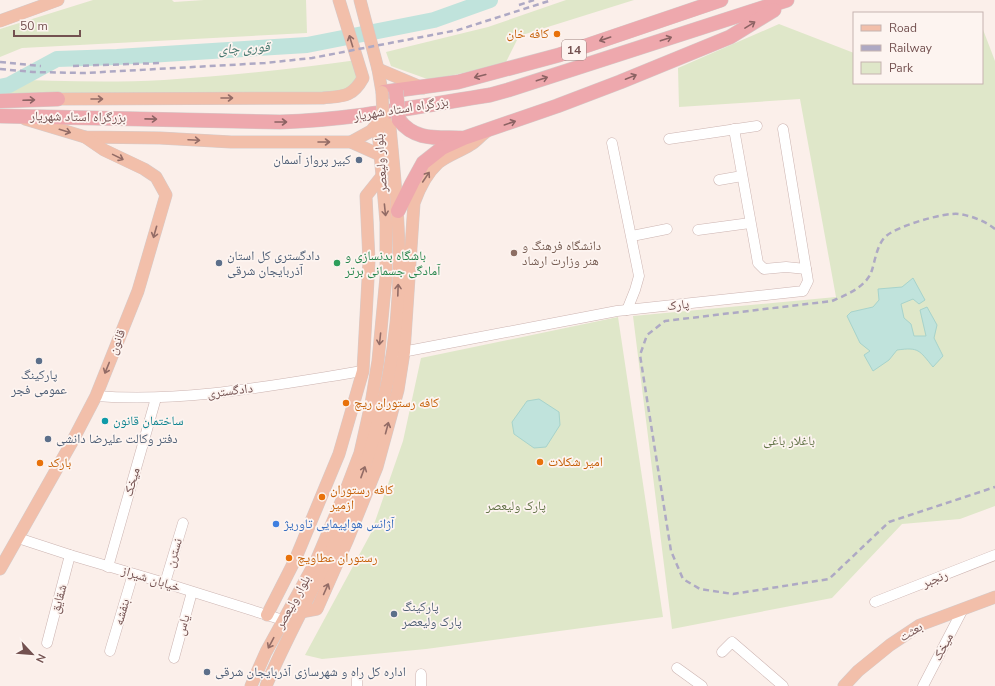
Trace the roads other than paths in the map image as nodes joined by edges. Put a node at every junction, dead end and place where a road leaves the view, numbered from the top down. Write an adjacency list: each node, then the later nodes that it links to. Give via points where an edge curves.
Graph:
1 (58, 0): 6 (main road)
2 (360, 0): 7 (main road)
3 (721, 0): 8 (highway, بزرگراه استاد شهریار / 14, one-way to 8, via 559,54 458,82)
4 (788, 0): 13 (highway, بزرگراه استاد شهریار, one-way to 4, via 280,122 308,122 358,116 508,90); 18 (highway, one-way to 4, via 620,82 730,37)
5 (339, 2): 10 (main road, one-way to 5, via 323,98 346,95 357,88 363,78)
6 (0, 21)
7 (378, 69): 8 (main road); 9 (main road)
8 (422, 88): 9 (highway, بزرگراه استاد شهریار)
9 (389, 92): 14 (main road, bridge); 20 (highway, bridge, via 399,120 405,128 427,136)
10 (58, 99): 11 (highway, بزرگراه استاد شهریار, one-way to 10)
11 (0, 101)
12 (0, 116): 13 (highway, بزرگراه استاد شهریار)
13 (14, 116): 19 (main road, one-way to 19)
14 (383, 116): 22 (main road, via 376,127); 24 (main road, بلوار ولیعصر, via 378,130); 28 (main road, بلوار ولیعصر, via 390,127)
15 (757, 126): 16 (street)
16 (734, 129): 21 (street); 26 (street)
17 (783, 129): 33 (street, پارک)
18 (486, 131): 20 (highway); 35 (main road, one-way to 18, via 414,203 428,174 437,164 449,155 472,145)
19 (85, 137): 22 (main road, one-way to 22, via 231,142); 37 (main road, قانون, one-way to 37, via 104,150 144,169 156,178 166,195 138,291)
20 (464, 138): 28 (highway, via 442,148 423,163)
21 (670, 139)
22 (351, 142): 24 (main road)
23 (612, 143): 32 (street)
24 (380, 155): 25 (main road, بلوار ولیعصر)
25 (382, 176): 36 (main road, via 366,196 369,261); 52 (main road, بلوار ولیعصر, one-way to 52, via 386,222 386,277 378,361 360,453 316,561)
26 (742, 176): 27 (street); 29 (street)
27 (719, 180)
28 (398, 211): 35 (main road, بلوار ولیعصر, one-way to 28)
29 (750, 223): 31 (street); 33 (street, via 758,263 764,270 786,267)
30 (667, 229): 32 (street)
31 (698, 230)
32 (632, 236): 34 (street, via 639,276)
33 (806, 270): 34 (street, پارک, via 808,281 803,291)
34 (627, 310): 35 (street, پارک)
35 (398, 353): 60 (main road, بلوار ولیعصر, one-way to 35, via 328,558 354,497)
36 (363, 371): 38 (street, دادگستری, via 230,392); 51 (main road, via 338,454 295,560)
37 (96, 396): 38 (street, دادگستری); 40 (main road, قانون)
38 (156, 398): 43 (street, میخک)
39 (183, 523): 46 (street, نسترن)
40 (18, 538): 41 (street, خیابان شیراز); 44 (main road, قانون)
41 (70, 555): 43 (street, خیابان شیراز); 53 (street, شقایق)
42 (995, 555): 49 (street, رنجبر)
43 (108, 566): 45 (street, خیابان شیراز)
44 (0, 569)
45 (133, 574): 46 (street, خیابان شیراز); 54 (street, بنفشه)
46 (165, 583): 47 (street, خیابان شیراز)
47 (192, 592): 51 (street, خیابان شیراز); 56 (street, یاس)
48 (993, 599): 50 (main road, بعثت)
49 (875, 602)
50 (963, 608): 64 (main road, بعثت, via 920,625 890,645); 65 (street, میخک)
51 (267, 615): 52 (street, خیابان شیراز)
52 (283, 620): 59 (main road, بلوار ولیعصر, one-way to 59)
53 (47, 643)
54 (110, 651)
55 (722, 652): 63 (street, via 732,642)
56 (174, 658)
57 (677, 668): 62 (street)
58 (421, 674): 61 (street)
59 (251, 686)
60 (266, 686)
61 (421, 686)
62 (702, 686)
63 (783, 686)
64 (844, 686)
65 (922, 686)

